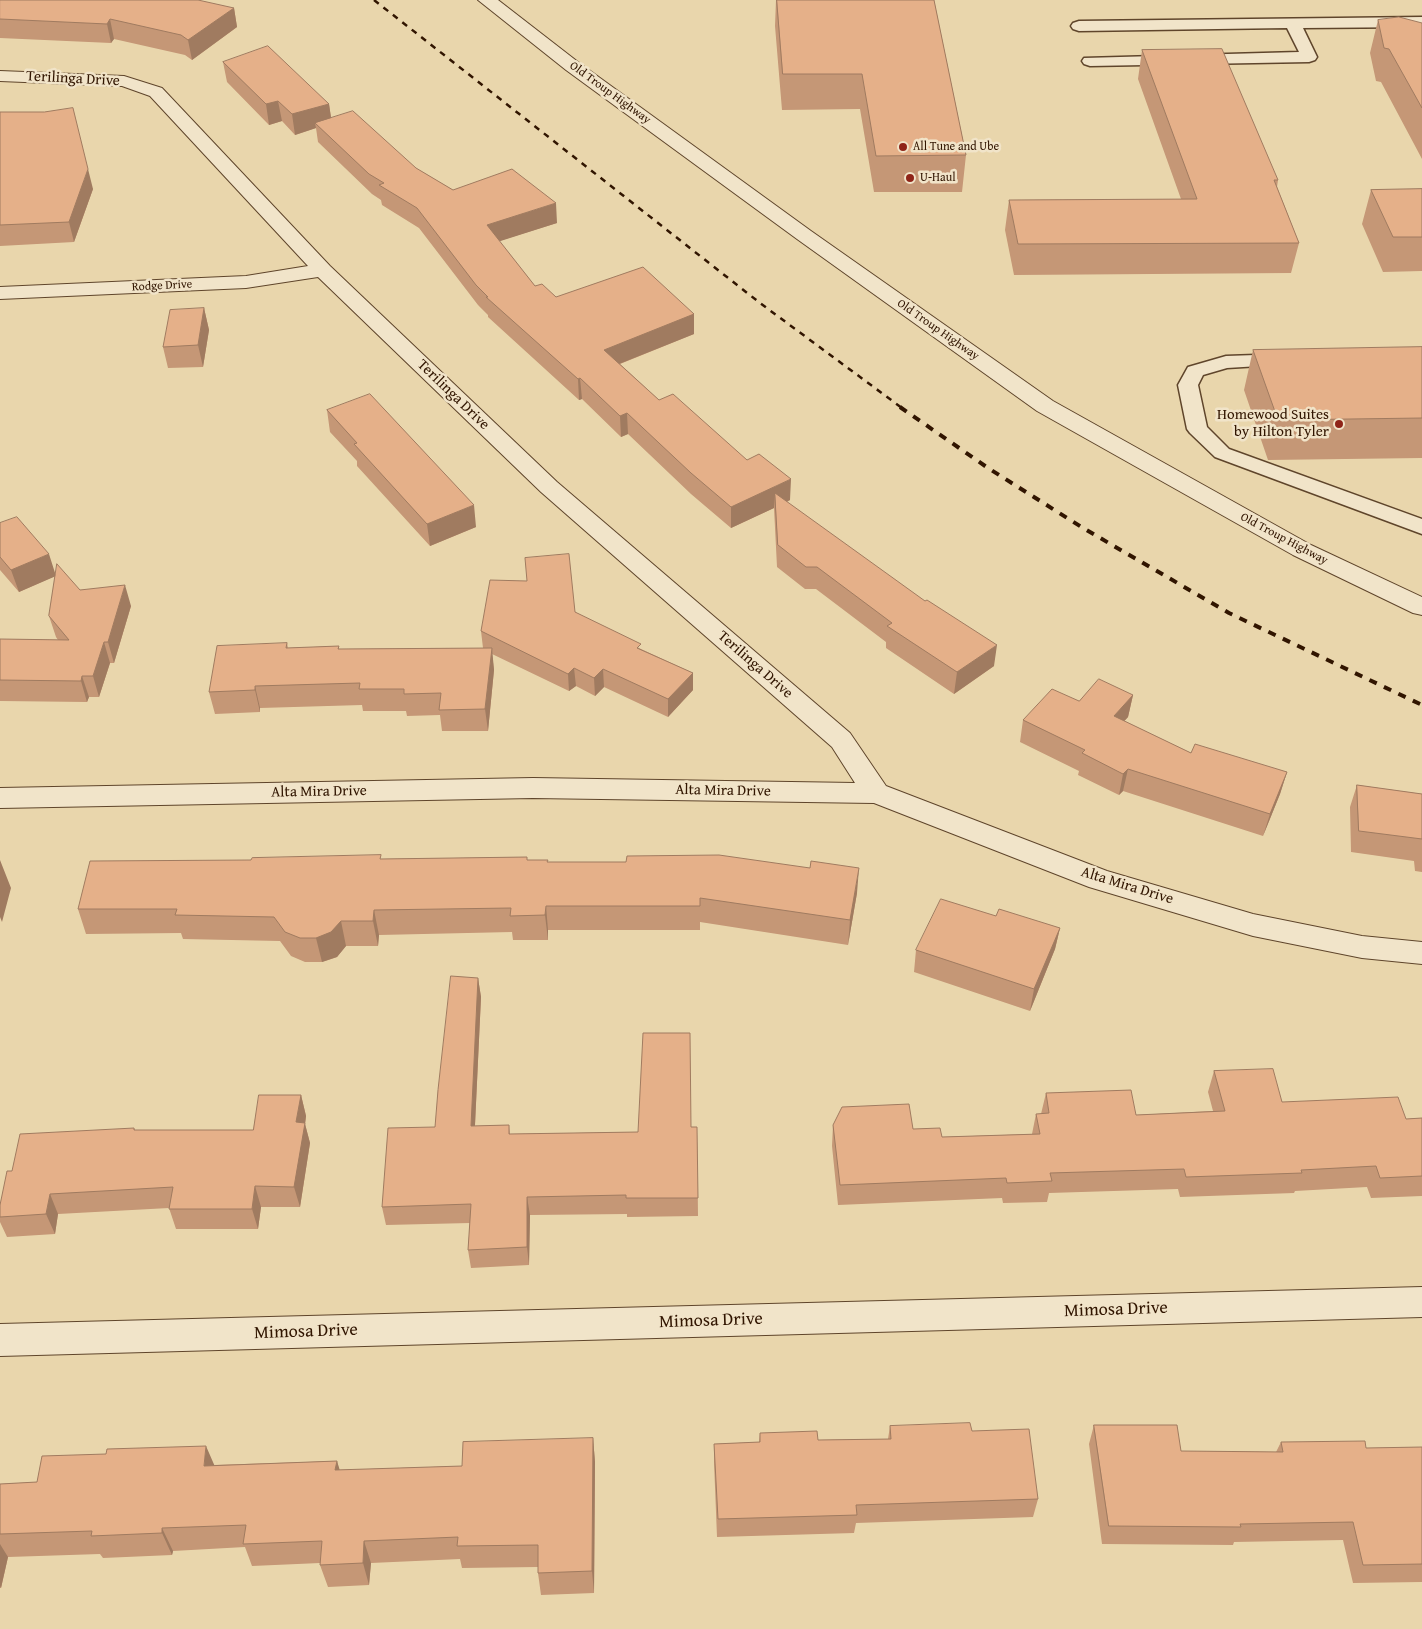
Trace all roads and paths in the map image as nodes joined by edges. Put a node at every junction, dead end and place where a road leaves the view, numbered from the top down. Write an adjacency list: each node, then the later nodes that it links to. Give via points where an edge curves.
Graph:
1 (487, 0): 11 (street, Old Troup Highway, via 804,235 1045,406 1302,550)
2 (1422, 22): 3 (lane)
3 (1293, 24): 4 (lane); 5 (lane, via 1309,56)
4 (1079, 26)
5 (1090, 61)
6 (0, 76): 7 (street, Terilinga Drive, via 124,81 156,92)
7 (323, 270): 8 (street, Rodge Drive, via 246,282); 12 (street, Terilinga Drive, via 549,487 841,740)
8 (0, 293)
9 (1304, 359): 10 (lane, via 1226,362 1195,370 1188,385 1197,429 1222,453)
10 (1422, 527)
11 (1422, 608)
12 (876, 793): 13 (street, Alta Mira Drive, via 534,788); 14 (street, Alta Mira Drive, via 1098,879 1253,924 1362,946)
13 (0, 798)
14 (1422, 953)
15 (1422, 1302): 16 (street, Mimosa Drive)
16 (0, 1340)

